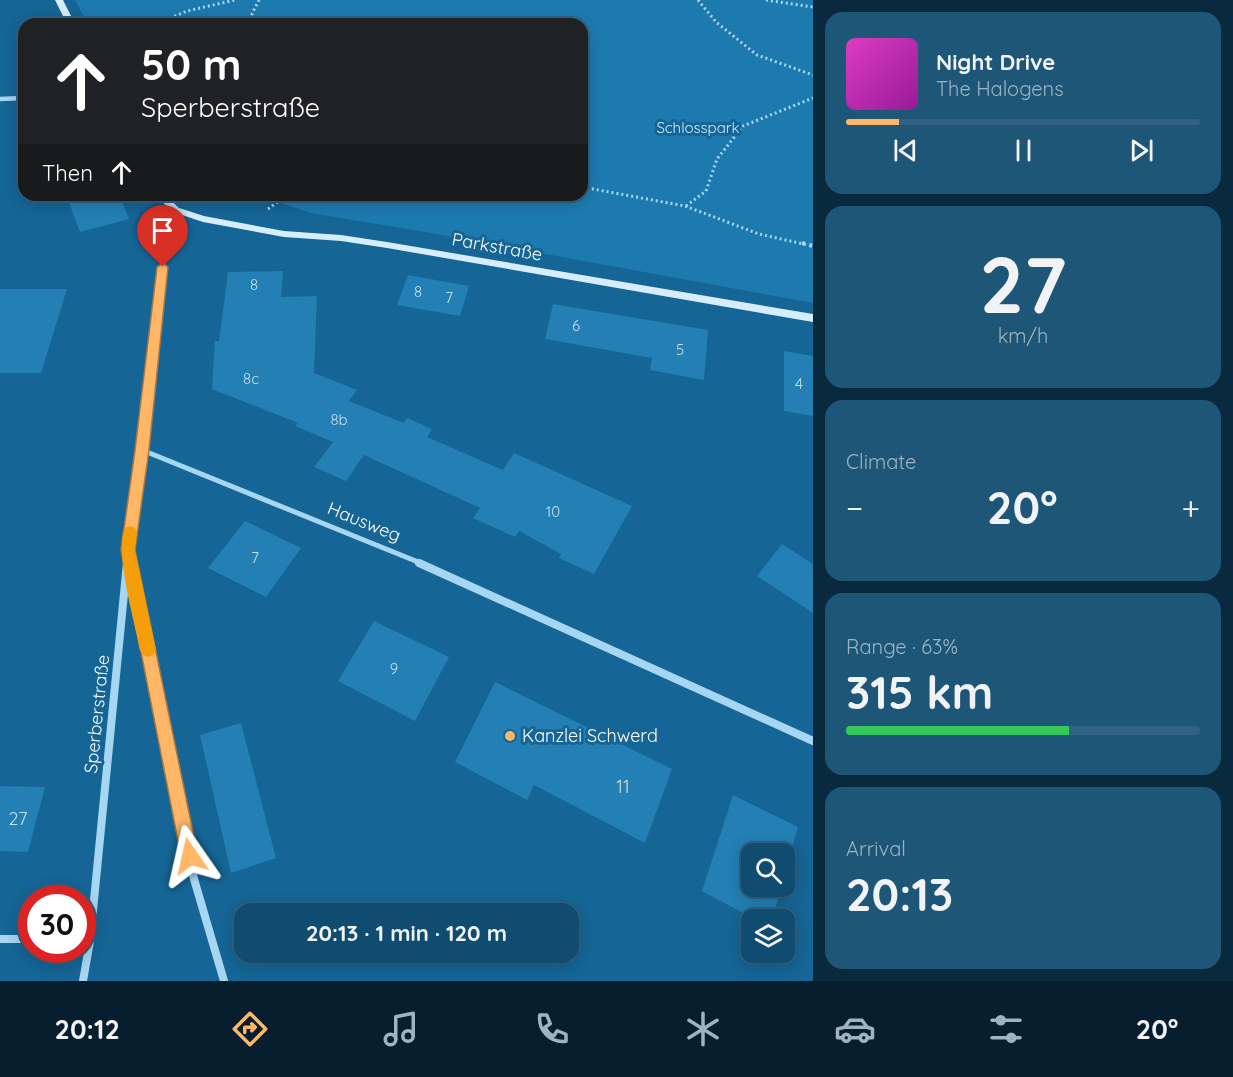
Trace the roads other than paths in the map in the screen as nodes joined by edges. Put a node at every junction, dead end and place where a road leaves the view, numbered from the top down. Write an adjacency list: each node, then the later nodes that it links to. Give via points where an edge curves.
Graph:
1 (59, 0): 2 (street)
2 (68, 18)
3 (18, 98): 4 (street)
4 (0, 99)
5 (166, 201): 6 (street)
6 (176, 210): 7 (street, Parkstraße, via 265,230 387,245); 8 (street, via 165,244)
7 (813, 318)
8 (142, 450): 9 (street, Sperberstraße); 10 (street, Hausweg, via 411,559)
9 (128, 550): 11 (street, Sperberstraße); 16 (street, via 194,879)
10 (813, 741)
11 (92, 885)
12 (0, 939): 13 (street)
13 (18, 939)
14 (84, 963): 15 (street, Sperberstraße)
15 (83, 981)
16 (224, 981)

